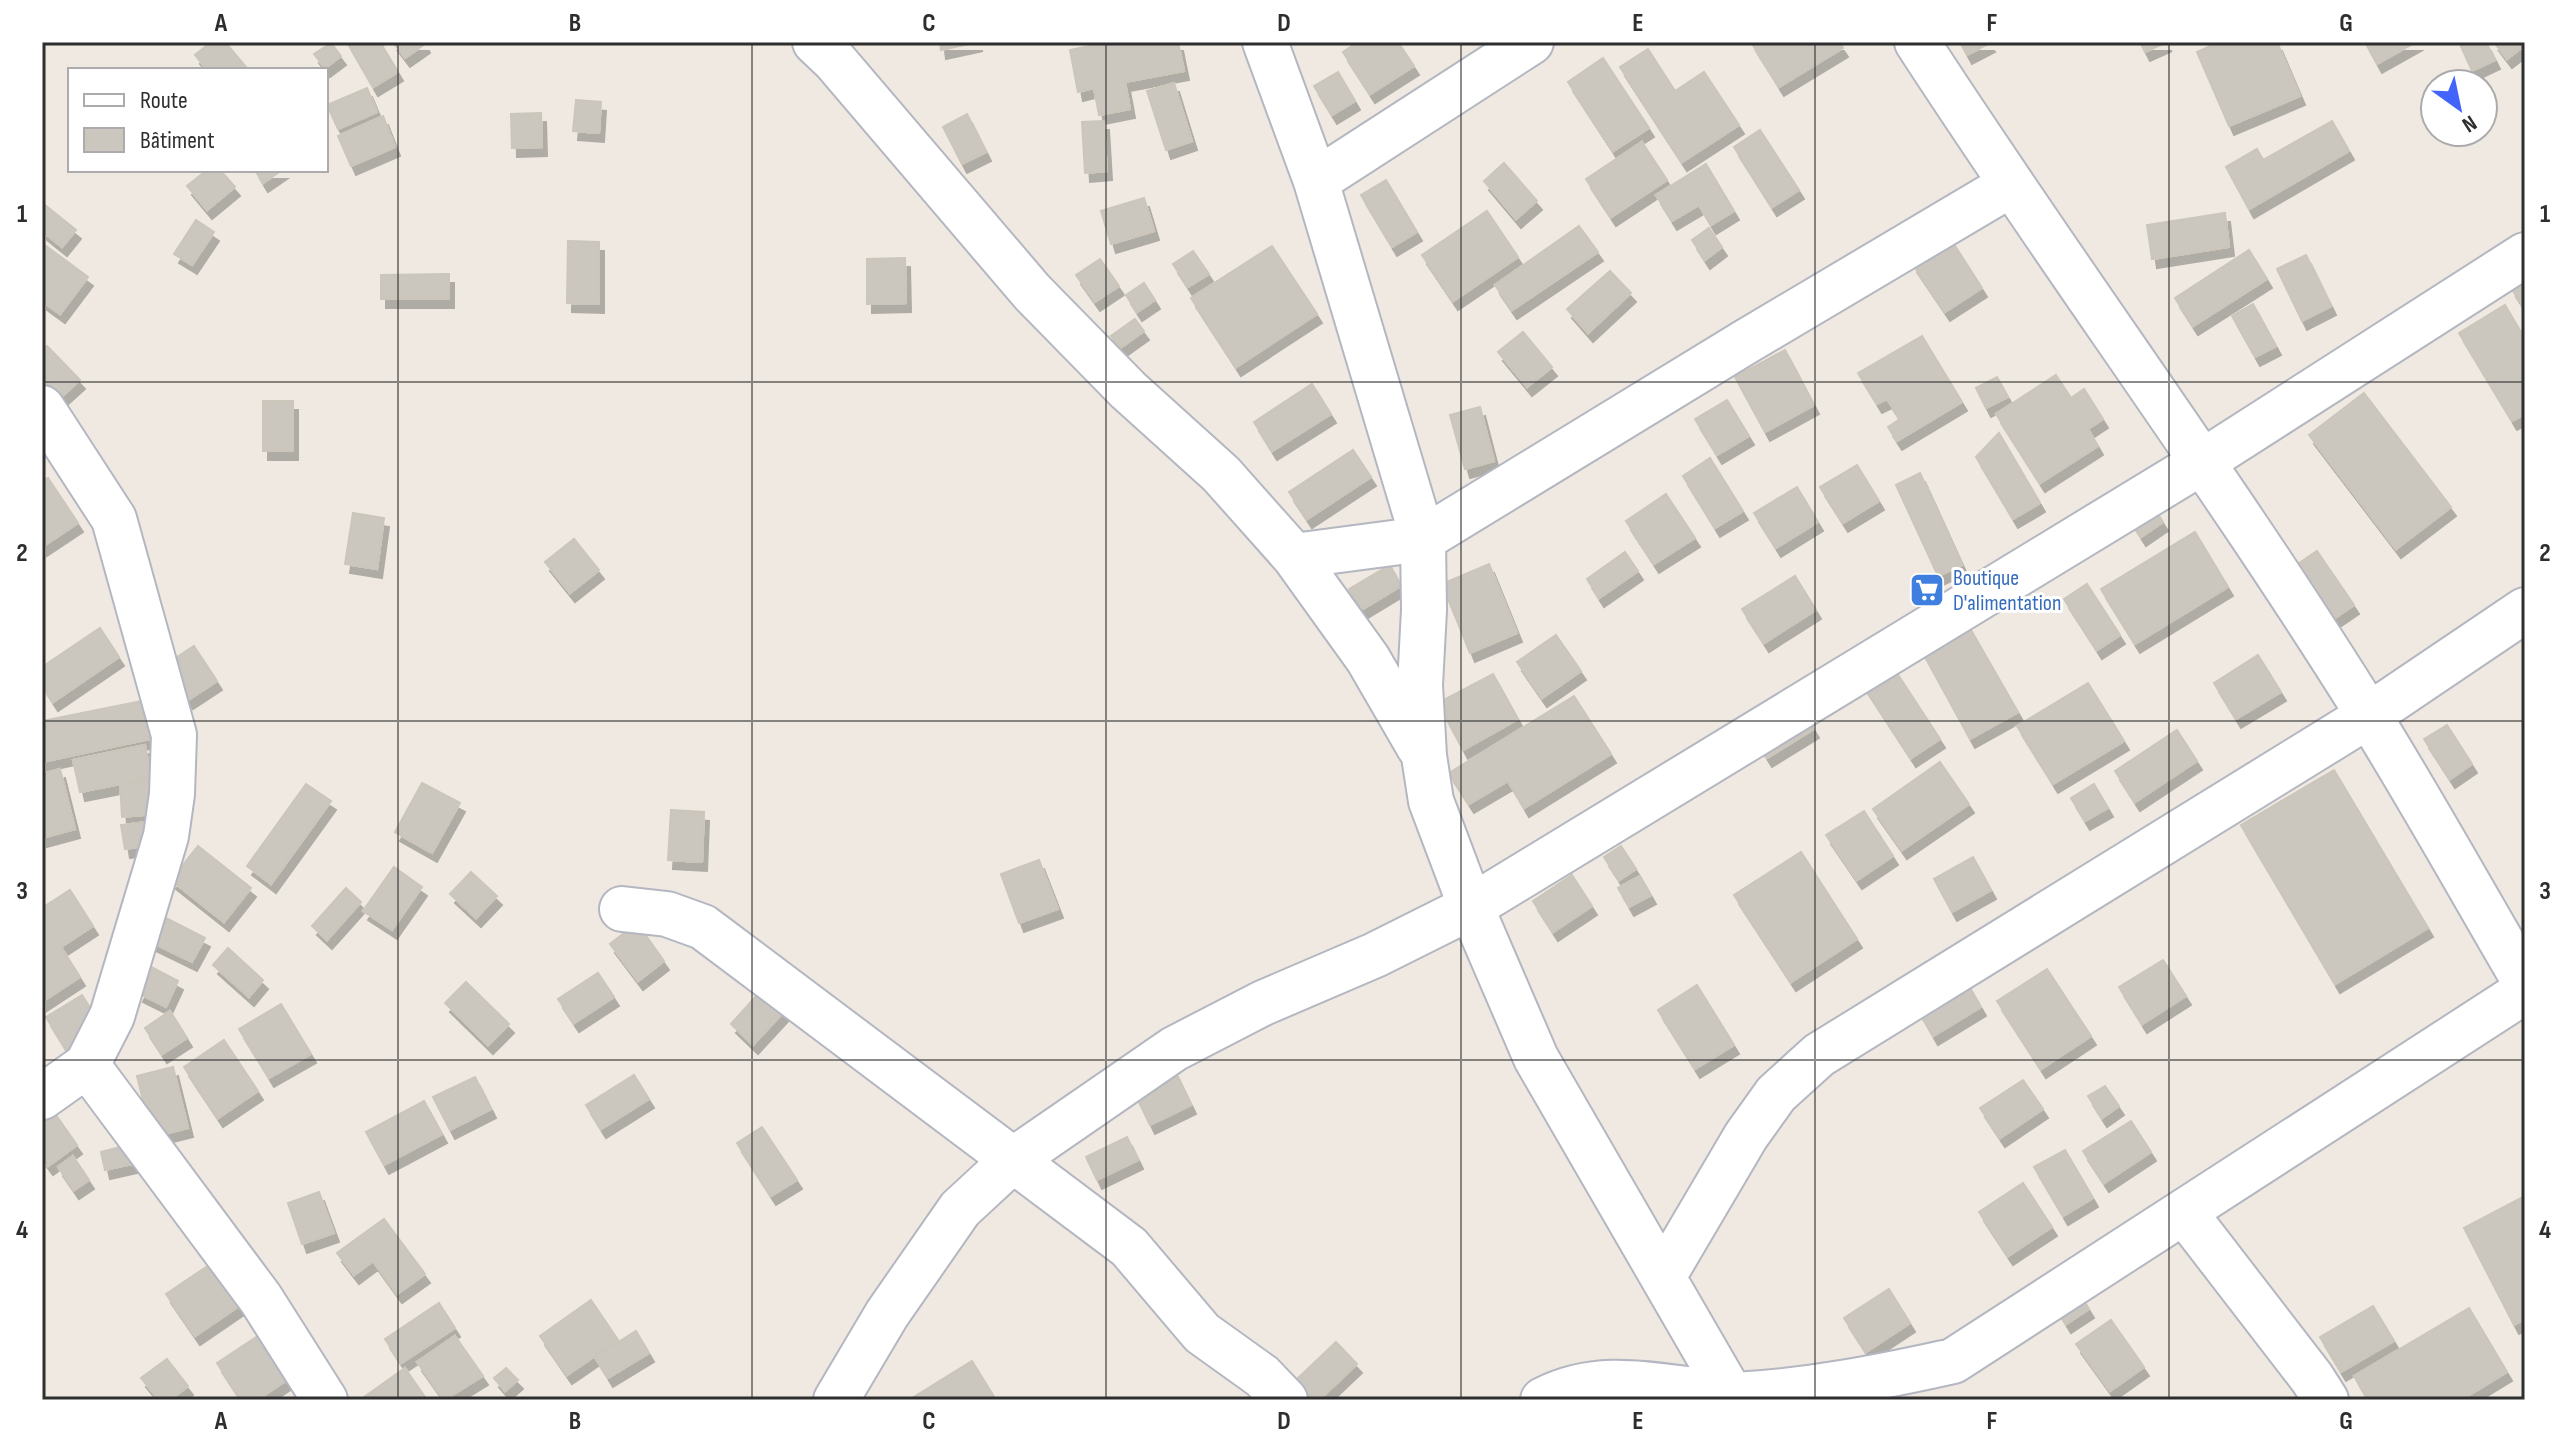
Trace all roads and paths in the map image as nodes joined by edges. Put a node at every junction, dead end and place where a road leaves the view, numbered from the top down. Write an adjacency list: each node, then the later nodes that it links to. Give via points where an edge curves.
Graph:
1 (815, 42): 11 (street, via 1032,292 1128,390 1221,474)
2 (1265, 42): 5 (street)
3 (1531, 42): 5 (street)
4 (1917, 42): 6 (street)
5 (1316, 181): 10 (street)
6 (2010, 185): 9 (street); 10 (street)
7 (2525, 255): 9 (street)
8 (42, 408): 19 (street, via 114,519 174,735 166,836 112,1016)
9 (2202, 462): 13 (street); 15 (street)
10 (1423, 539): 11 (street); 14 (street)
11 (1294, 556): 14 (street, via 1368,659)
12 (2525, 610): 13 (street)
13 (2368, 716): 17 (street); 23 (street, via 1819,1055 1776,1094 1746,1136)
14 (1424, 756): 15 (street, via 1431,801)
15 (1471, 907): 21 (street, via 1174,1049); 23 (street, via 1536,1058)
16 (622, 909): 21 (street, via 667,914 703,927)
17 (2525, 982)
18 (2525, 991): 22 (street)
19 (87, 1065): 20 (street); 26 (street, via 261,1299)
20 (42, 1097)
21 (1013, 1160): 27 (street, via 960,1209 887,1314); 28 (street, via 1129,1247 1202,1333 1262,1376)
22 (2184, 1212): 24 (street); 30 (street)
23 (1663, 1277): 25 (street)
24 (1951, 1380): 25 (street, via 1874,1379)
25 (1731, 1398): 29 (street, via 1623,1380 1564,1389)
26 (325, 1400)
27 (836, 1400)
28 (1285, 1400)
29 (1543, 1400)
30 (2326, 1400)

